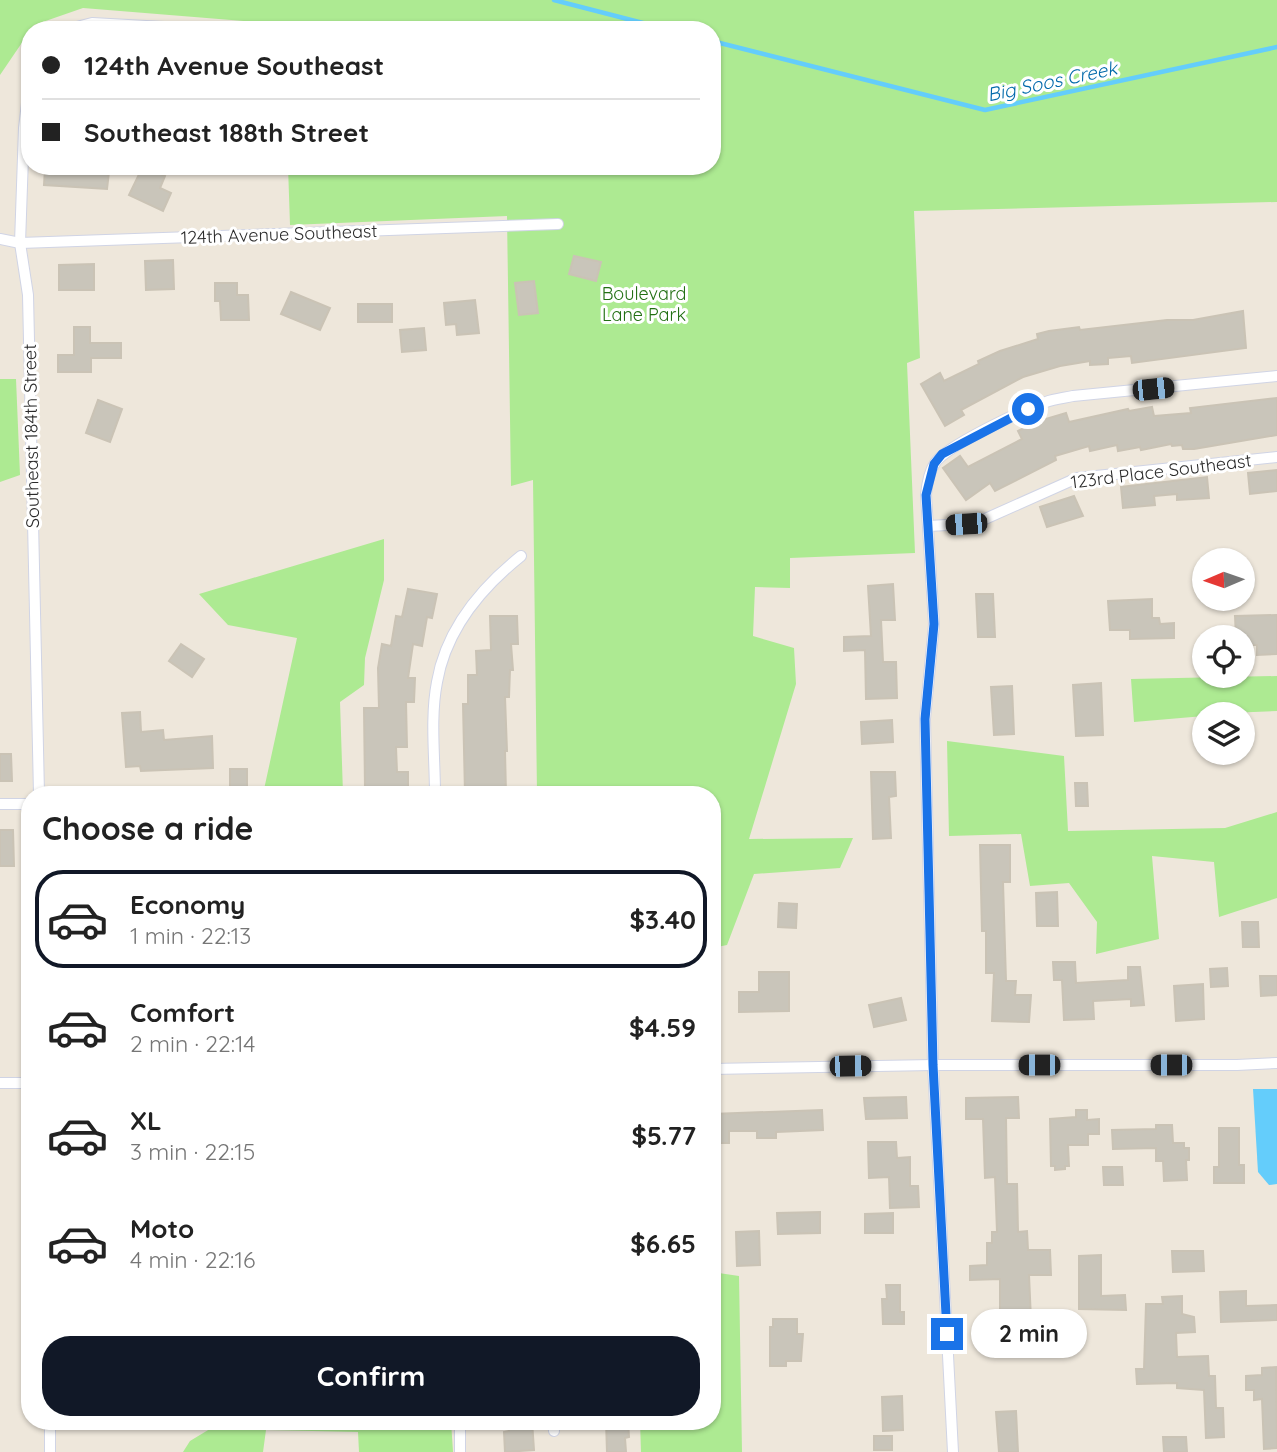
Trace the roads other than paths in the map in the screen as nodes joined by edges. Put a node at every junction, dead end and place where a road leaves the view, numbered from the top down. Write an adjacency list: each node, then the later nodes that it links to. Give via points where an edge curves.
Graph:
1 (22, 175): 4 (street, Southeast 184th Street)
2 (558, 224): 4 (street, 124th Avenue Southeast)
3 (0, 239): 4 (street, 124th Avenue Southeast)
4 (20, 243): 9 (street, Southeast 184th Street, via 29,295)
5 (1277, 376): 7 (street, via 1047,401 942,454 929,476)
6 (1277, 457): 7 (street, 123rd Place Southeast, via 1077,478 985,519)
7 (928, 526): 14 (street, via 934,624 925,719)
8 (522, 556): 10 (street, via 478,596 444,654 434,706)
9 (39, 786)
10 (435, 786)
11 (0, 804): 12 (street)
12 (21, 804)
13 (1277, 1063): 14 (street)
14 (933, 1065): 15 (street); 22 (street)
15 (721, 1069)
16 (0, 1083): 17 (street)
17 (21, 1083)
18 (50, 1430): 20 (street)
19 (460, 1430): 21 (street)
20 (50, 1452)
21 (460, 1452)
22 (953, 1452)

